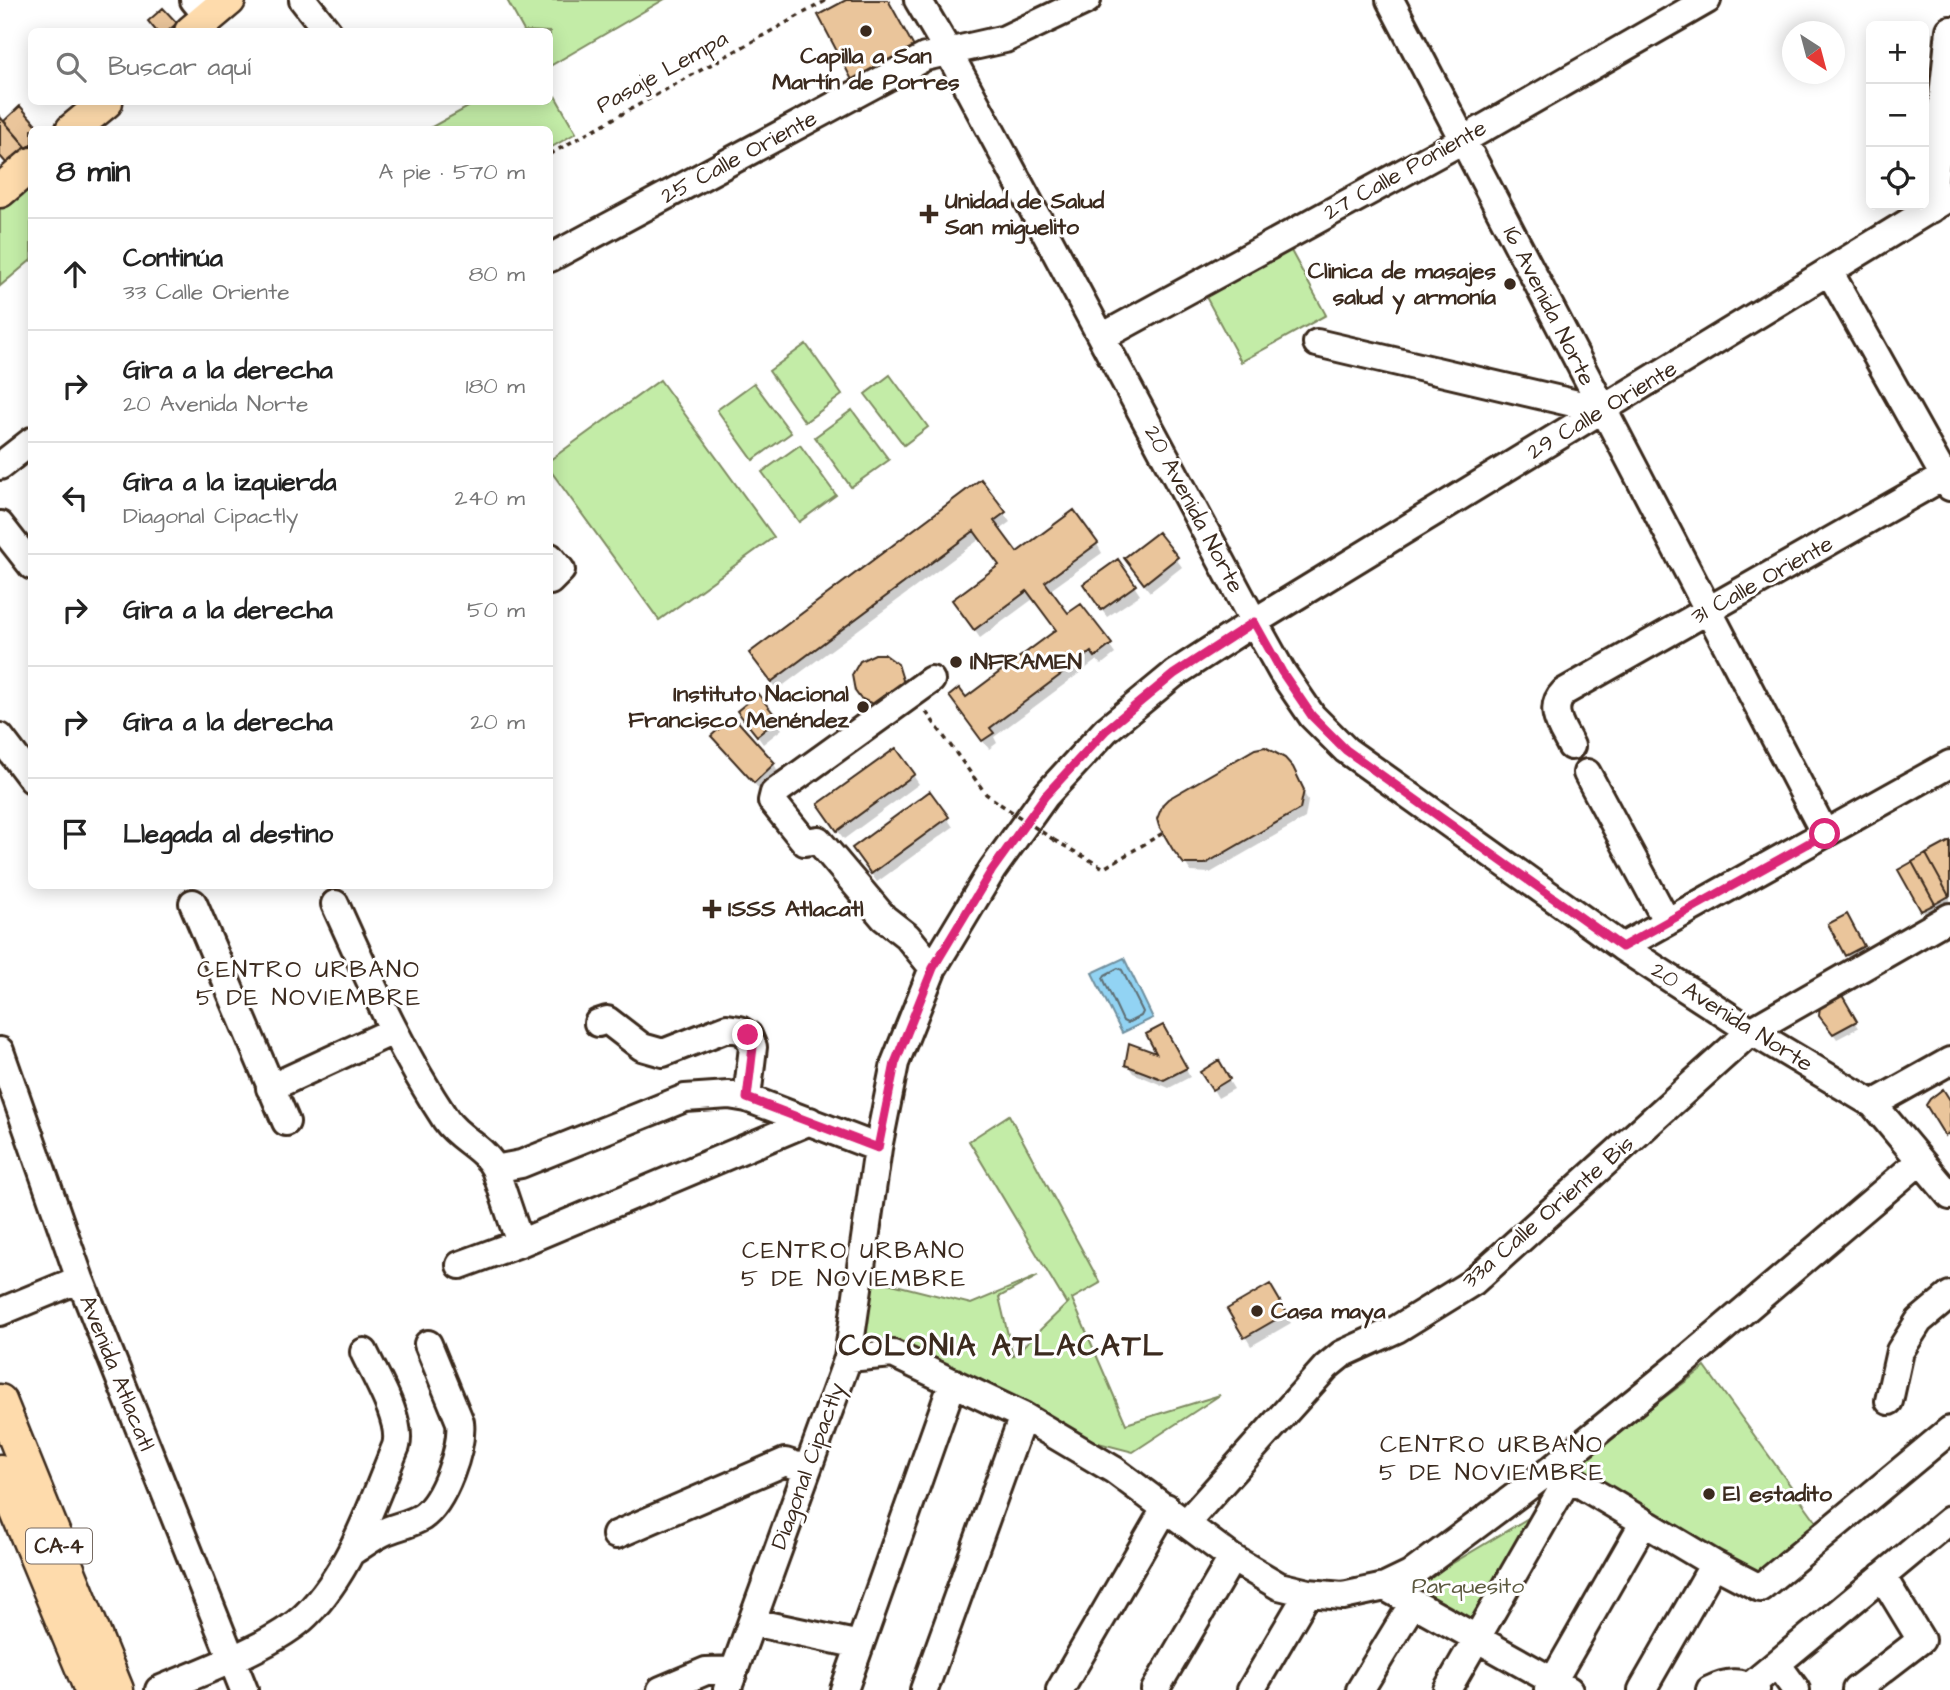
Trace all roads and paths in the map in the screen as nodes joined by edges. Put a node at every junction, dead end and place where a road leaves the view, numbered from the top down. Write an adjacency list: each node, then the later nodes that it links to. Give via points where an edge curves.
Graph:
1 (303, 0): 8 (street)
2 (827, 0): 13 (path, Pasaje Lempa)
3 (918, 0): 10 (street, 20 Avenida Norte)
4 (1087, 0): 10 (street, 25 Calle Oriente, via 1004,39)
5 (1390, 0): 12 (street, 16 Avenida Norte)
6 (1707, 0): 7 (street, 27 Calle Poniente)
7 (1676, 7): 12 (street, 27 Calle Poniente)
8 (325, 28)
9 (1950, 30): 11 (street)
10 (948, 51): 17 (street, 25 Calle Oriente, via 925,57); 19 (street, 20 Avenida Norte)
11 (1946, 122): 16 (street)
12 (1462, 139): 19 (street, 27 Calle Poniente); 21 (street, 16 Avenida Norte)
13 (553, 152)
14 (28, 167): 15 (main road)
15 (0, 191)
16 (1941, 203): 18 (street, 29 Calle Oriente)
17 (553, 256)
18 (1829, 271): 21 (street, 29 Calle Oriente); 24 (street)
19 (1102, 337): 28 (street, 20 Avenida Norte)
20 (1317, 343): 21 (street)
21 (1603, 410): 27 (street, 16 Avenida Norte); 28 (street, 29 Calle Oriente)
22 (28, 444): 23 (street)
23 (0, 466)
24 (1948, 479): 27 (street, 31 Calle Oriente)
25 (0, 525): 26 (street)
26 (28, 561)
27 (1708, 610): 31 (street, 31 Calle Oriente, via 1558,698 1558,719); 36 (street, 16 Avenida Norte)
28 (1254, 622): 41 (street, 20 Avenida Norte, via 1312,716 1346,750); 42 (street, Diagonal Cipactly, via 1174,674 1088,748 1045,796 992,870)
29 (921, 687): 35 (path, bridge, via 986,794 1054,840 1104,868); 42 (street, via 774,793 772,801 805,842 818,840)
30 (0, 737): 34 (street)
31 (1571, 746)
32 (1950, 764): 36 (street)
33 (1587, 773): 40 (street)
34 (28, 774)
35 (1163, 833)
36 (1825, 834): 40 (street)
37 (193, 904): 48 (street)
38 (335, 904): 44 (street)
39 (1950, 917): 45 (street, 33a Calle Oriente Bis)
40 (1667, 922): 41 (street)
41 (1622, 947): 45 (street, 20 Avenida Norte)
42 (933, 968): 53 (street, Diagonal Cipactly, via 895,1063)
43 (598, 1023): 49 (street, via 607,1020 642,1047 663,1054 727,1028 740,1030 753,1047)
44 (393, 1031): 48 (street); 55 (street, via 448,1123 491,1160)
45 (1751, 1031): 50 (street, 20 Avenida Norte); 73 (street, 33a Calle Oriente Bis, via 1473,1282 1325,1367)
46 (0, 1051): 59 (street, Avenida Atlacatl)
47 (1950, 1061): 50 (street)
48 (270, 1088): 52 (street)
49 (747, 1098): 51 (street); 55 (street, via 685,1098 521,1164)
50 (1873, 1104): 54 (street, 20 Avenida Norte)
51 (810, 1121): 53 (street); 57 (street)
52 (286, 1122)
53 (878, 1148): 64 (street, Diagonal Cipactly)
54 (1920, 1161): 56 (street, 20 Avenida Norte); 72 (street)
55 (495, 1169): 57 (street)
56 (1950, 1196)
57 (520, 1243): 58 (street)
58 (460, 1265)
59 (80, 1279): 61 (street); 87 (street, Avenida Atlacatl)
60 (1950, 1295): 67 (street, via 1919,1321 1900,1351)
61 (0, 1312)
62 (428, 1344): 77 (street, via 460,1422 456,1461 430,1510)
63 (364, 1352): 77 (street, via 398,1435)
64 (848, 1358): 65 (street, via 893,1354); 70 (street, Diagonal Cipactly)
65 (953, 1382): 68 (street); 86 (street)
66 (0, 1401): 93 (main road, CA-4)
67 (1889, 1401)
68 (1023, 1416): 73 (street, via 1114,1470); 98 (street)
69 (1950, 1430): 79 (street, via 1760,1588)
70 (807, 1469): 76 (street, via 785,1462); 84 (street, Diagonal Cipactly)
71 (0, 1471): 92 (main road, CA-4)
72 (1561, 1472): 75 (street); 81 (street); 85 (street)
73 (1176, 1515): 78 (street); 99 (street, 33a Calle Oriente Bis)
74 (1950, 1520): 80 (street)
75 (1644, 1522): 79 (street); 90 (street)
76 (616, 1535)
77 (353, 1551): 87 (street, via 305,1616 279,1636)
78 (1232, 1558): 82 (street, via 1279,1586); 100 (street)
79 (1714, 1564): 104 (street)
80 (1882, 1576): 88 (street); 107 (street, via 1922,1640)
81 (1385, 1587): 82 (street, via 1343,1596); 83 (street)
82 (1308, 1593): 101 (street)
83 (1413, 1602): 85 (street); 102 (street)
84 (752, 1622): 86 (street); 89 (street, Diagonal Cipactly)
85 (1477, 1638): 90 (street); 103 (street)
86 (860, 1645): 97 (street)
87 (231, 1658): 94 (street); 95 (street, Avenida Atlacatl)
88 (1777, 1664): 91 (street); 106 (street)
89 (731, 1680): 96 (street, via 706,1671)
90 (1556, 1687)
91 (1753, 1688): 105 (street, via 1728,1683)
92 (91, 1690)
93 (117, 1690)
94 (159, 1690)
95 (244, 1690)
96 (661, 1690)
97 (844, 1690)
98 (924, 1690)
99 (1060, 1690)
100 (1155, 1690)
101 (1251, 1690)
102 (1360, 1690)
103 (1447, 1690)
104 (1642, 1690)
105 (1710, 1690)
106 (1796, 1690)
107 (1856, 1690)

